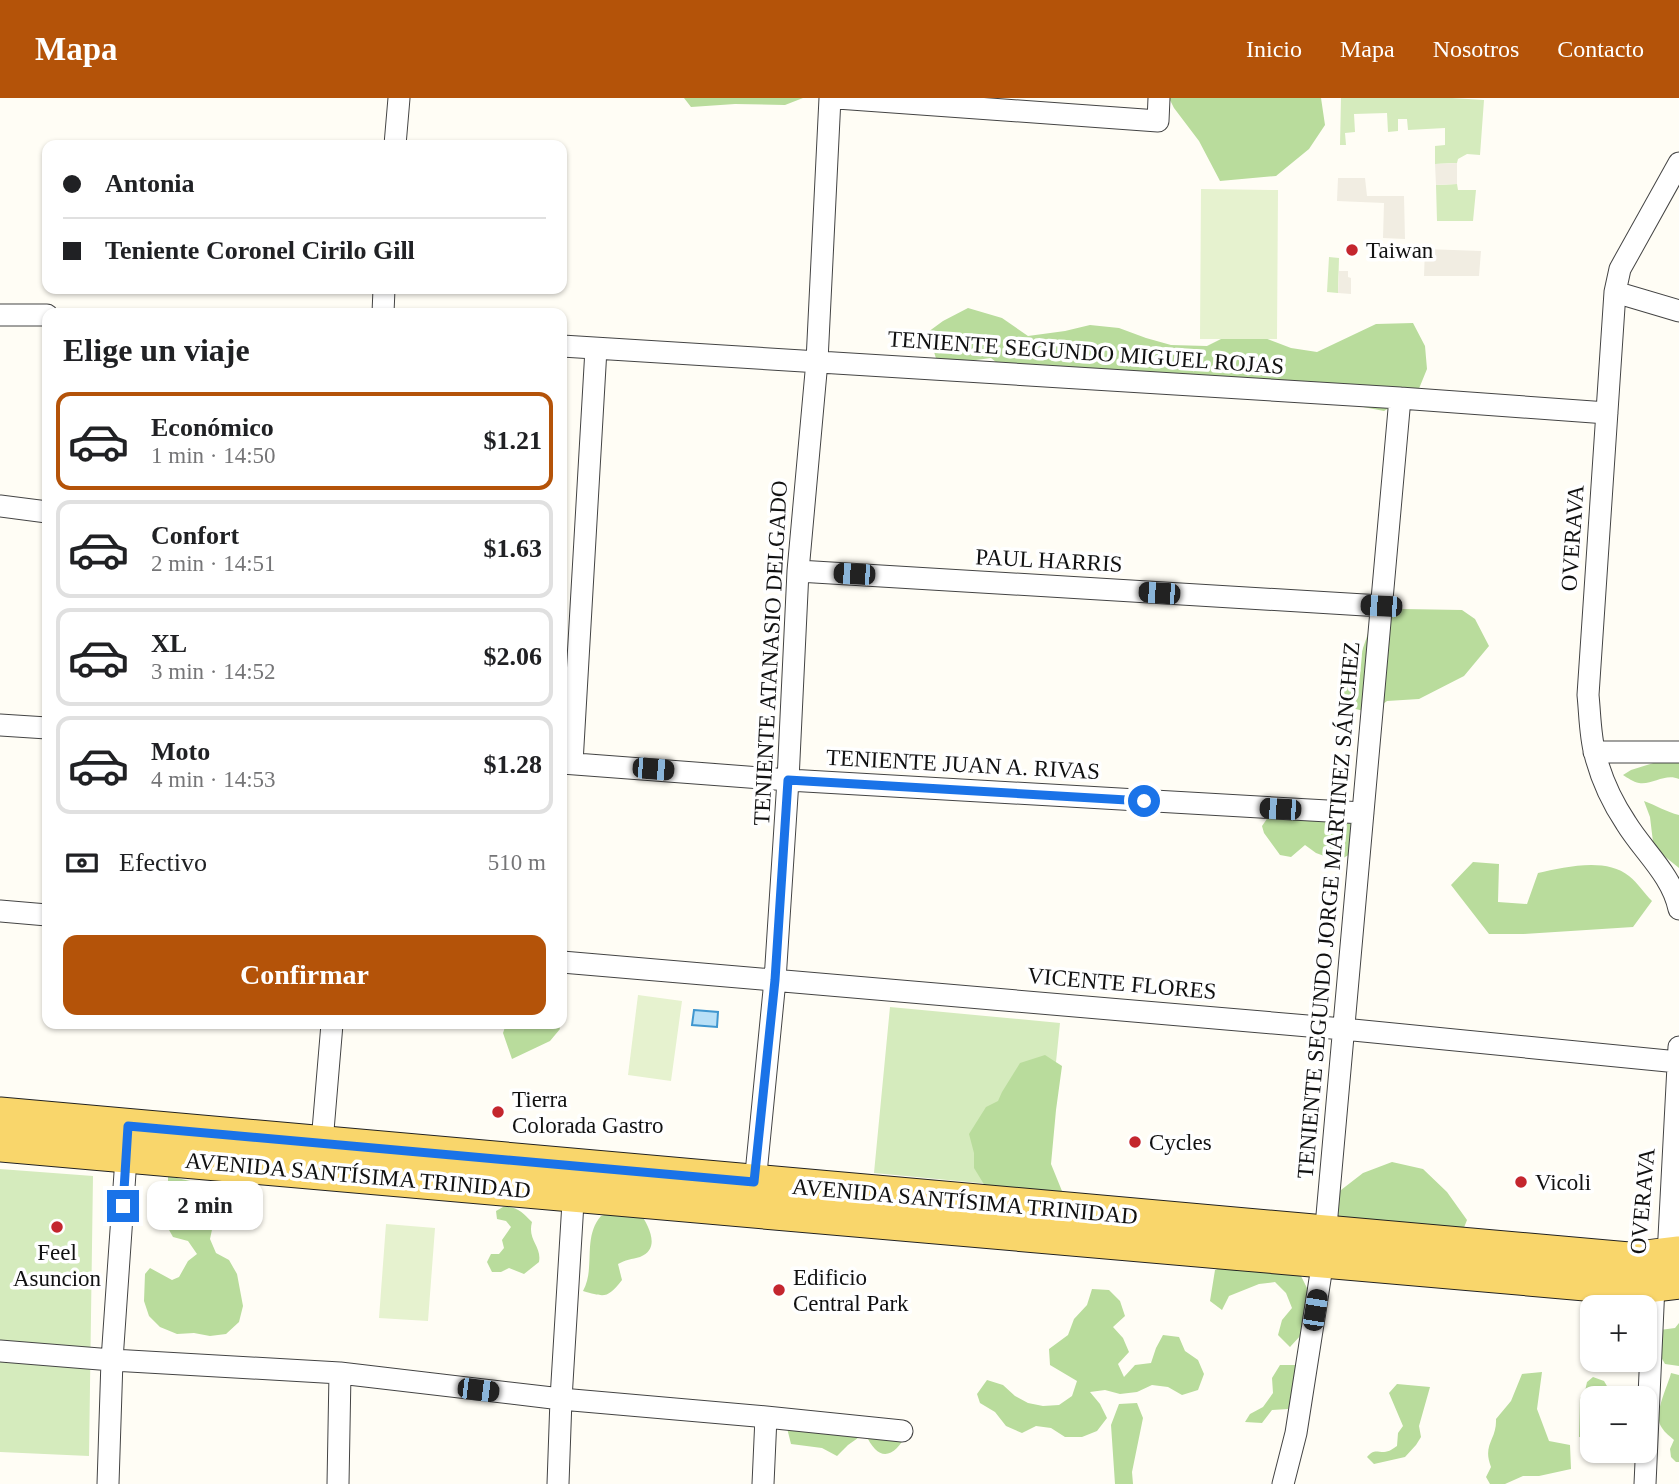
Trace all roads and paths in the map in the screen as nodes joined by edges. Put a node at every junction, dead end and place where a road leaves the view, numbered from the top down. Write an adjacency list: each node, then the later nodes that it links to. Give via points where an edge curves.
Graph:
1 (399, 98): 5 (street)
2 (830, 98): 13 (street, TENIENTE ATANASIO DELGADO)
3 (837, 98): 4 (street, via 1158,121)
4 (1159, 98)
5 (396, 140)
6 (1675, 176): 7 (street, OVERAVA, via 1620,269)
7 (1615, 292): 8 (street); 15 (street, OVERAVA)
8 (1679, 311)
9 (0, 315): 10 (street)
10 (42, 315)
11 (567, 346): 12 (street, TENIENTE SEGUNDO MIGUEL ROJAS)
12 (596, 349): 13 (street, TENIENTE SEGUNDO MIGUEL ROJAS); 24 (street)
13 (817, 361): 14 (street, TENIENTE SEGUNDO MIGUEL ROJAS); 18 (street, TENIENTE ATANASIO DELGADO)
14 (1400, 398): 15 (street, TENIENTE SEGUNDO MIGUEL ROJAS); 19 (street, TENIENTE SEGUNDO JORGE MARTINEZ SÁNCHEZ)
15 (1607, 413): 22 (street, OVERAVA, via 1588,695)
16 (0, 506): 17 (street)
17 (42, 511)
18 (798, 571): 19 (street, PAUL HARRIS); 25 (street, TENIENTE ATANASIO DELGADO)
19 (1381, 606): 26 (street, TENIENTE SEGUNDO JORGE MARTINEZ SÁNCHEZ)
20 (0, 725): 21 (street)
21 (42, 728)
22 (1594, 752): 23 (street); 27 (street, OVERAVA, via 1626,824 1667,878)
23 (1679, 752)
24 (567, 763): 25 (street, TENIENTE JUAN A. RIVAS)
25 (788, 780): 26 (street, TENIENTE JUAN A. RIVAS); 31 (street, TENIENTE ATANASIO DELGADO)
26 (1363, 813): 33 (street, TENIENTE SEGUNDO JORGE MARTINEZ SÁNCHEZ)
27 (1679, 909)
28 (0, 911): 29 (street)
29 (42, 915)
30 (567, 962): 31 (street, VICENTE FLORES)
31 (775, 980): 33 (street, VICENTE FLORES); 41 (street, TENIENTE ATANASIO DELGADO)
32 (332, 1029): 39 (street)
33 (1343, 1029): 35 (street, VICENTE FLORES); 42 (street, TENIENTE SEGUNDO JORGE MARTINEZ SÁNCHEZ)
34 (1679, 1047): 35 (street, OVERAVA)
35 (1678, 1062): 43 (street, OVERAVA)
36 (0, 1115): 37 (main road, AVENIDA SANTÍSIMA TRINIDAD)
37 (127, 1140): 38 (main road, AVENIDA SANTÍSIMA TRINIDAD); 39 (main road, AVENIDA SANTÍSIMA TRINIDAD); 45 (street)
38 (0, 1144)
39 (321, 1158): 40 (main road, AVENIDA SANTÍSIMA TRINIDAD)
40 (574, 1180): 41 (main road, AVENIDA SANTÍSIMA TRINIDAD); 47 (street)
41 (753, 1196): 42 (main road, AVENIDA SANTÍSIMA TRINIDAD)
42 (1324, 1247): 43 (main road, AVENIDA SANTÍSIMA TRINIDAD, via 1629,1260); 54 (street, TENIENTE SEGUNDO JORGE MARTINEZ SÁNCHEZ, via 1296,1433)
43 (1670, 1269): 55 (street, OVERAVA)
44 (0, 1351): 45 (street)
45 (112, 1360): 46 (street); 50 (street)
46 (340, 1373): 47 (street); 51 (street)
47 (561, 1399): 48 (street); 52 (street)
48 (766, 1417): 49 (street); 53 (street)
49 (902, 1432)
50 (108, 1484)
51 (338, 1484)
52 (558, 1484)
53 (763, 1484)
54 (1283, 1484)
55 (1645, 1484)

